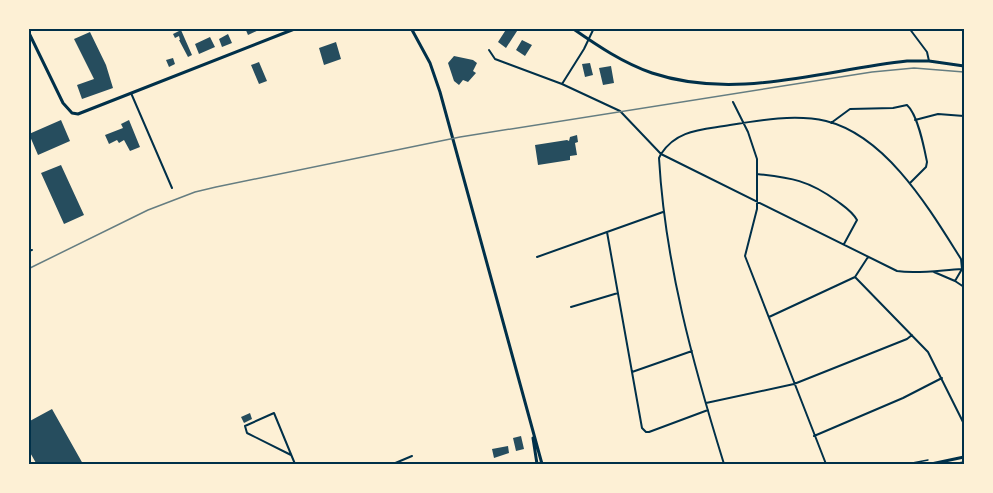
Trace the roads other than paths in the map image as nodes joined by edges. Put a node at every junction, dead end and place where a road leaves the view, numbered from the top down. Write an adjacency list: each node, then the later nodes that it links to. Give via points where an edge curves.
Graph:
1 (297, 28): 12 (street)
2 (411, 28): 44 (street, via 440,92)
3 (572, 28): 7 (street)
4 (594, 28): 7 (street)
5 (909, 28): 9 (street)
6 (28, 31): 12 (street, via 63,103 72,113)
7 (589, 40): 9 (street, via 652,73 712,85 761,83); 11 (street)
8 (489, 51): 11 (street, via 495,58)
9 (929, 61): 10 (street)
10 (964, 66)
11 (562, 84): 18 (street, via 620,111)
12 (130, 93): 21 (street)
13 (733, 102): 16 (street)
14 (964, 116): 15 (street, via 938,114)
15 (915, 120): 17 (street, via 907,105 850,109); 20 (street, via 927,164)
16 (743, 123): 17 (street, via 792,119); 18 (street, via 681,135); 19 (street, via 754,147)
17 (831, 123): 20 (street, via 871,146)
18 (661, 154): 22 (street); 23 (street)
19 (757, 174): 22 (street); 25 (street, via 793,178 813,186 852,212 857,220)
20 (910, 183): 28 (street, via 961,259)
21 (172, 188)
22 (758, 203): 25 (street); 35 (street, via 745,256)
23 (663, 212): 24 (street); 37 (street, via 672,271)
24 (607, 232): 26 (street); 33 (street)
25 (844, 244): 27 (street)
26 (537, 257)
27 (868, 257): 29 (street, via 897,271); 30 (street)
28 (963, 269): 29 (street); 31 (street)
29 (931, 271): 31 (street)
30 (855, 277): 35 (street); 36 (street)
31 (955, 281): 32 (street)
32 (964, 287)
33 (618, 293): 34 (street); 38 (street)
34 (571, 307)
35 (769, 317): 40 (street)
36 (912, 335): 39 (street, via 928,352); 40 (street)
37 (692, 351): 38 (street); 41 (street)
38 (632, 372): 42 (street, via 646,432)
39 (942, 378): 43 (street); 45 (street)
40 (794, 384): 41 (street); 45 (street)
41 (706, 403): 42 (street)
42 (708, 410): 53 (street)
43 (964, 424)
44 (533, 434): 51 (street); 52 (street)
45 (814, 436): 54 (street)
46 (291, 455): 46 (street, via 247,433 244,426 274,412); 49 (street)
47 (412, 456): 50 (street)
48 (964, 457): 55 (street)
49 (295, 465)
50 (393, 465)
51 (537, 465)
52 (542, 465)
53 (724, 465)
54 (826, 465)
55 (931, 465)

